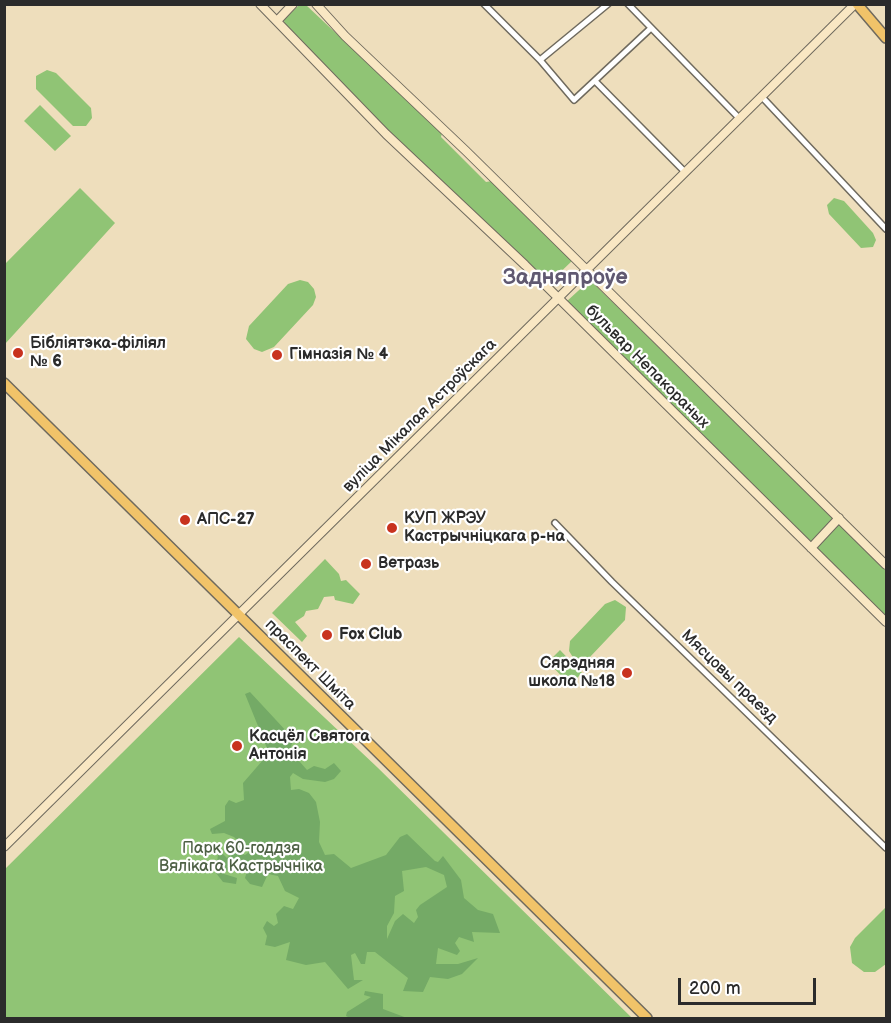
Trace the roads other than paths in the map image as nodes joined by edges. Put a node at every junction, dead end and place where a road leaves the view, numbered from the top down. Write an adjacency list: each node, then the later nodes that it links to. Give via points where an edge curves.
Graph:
1 (260, 4): 8 (main road, бульвар Непакораных)
2 (293, 4): 8 (main road)
3 (316, 4): 17 (main road, бульвар Непакораных)
4 (484, 4): 11 (street)
5 (608, 4): 11 (street)
6 (628, 4): 9 (street)
7 (856, 4): 10 (main road); 13 (main road, вуліца Мікалая Астроўскага)
8 (277, 21): 18 (main road, бульвар Непакораных, via 301,50)
9 (651, 28): 12 (street); 14 (street)
10 (886, 38)
11 (540, 60): 12 (street, via 574,100)
12 (595, 81): 15 (street)
13 (762, 97): 14 (main road, вуліца Мікалая Астроўскага); 16 (street)
14 (740, 119): 15 (main road, вуліца Мікалая Астроўскага)
15 (685, 172): 17 (main road, вуліца Мікалая Астроўскага)
16 (886, 228)
17 (586, 270): 18 (main road, вуліца Мікалая Астроўскага); 20 (main road, бульвар Непакораных)
18 (557, 298): 22 (main road, бульвар Непакораных); 24 (main road, вуліца Мікалая Астроўскага)
19 (4, 383): 24 (main road, праспект Шміта)
20 (839, 518): 22 (main road); 23 (main road, бульвар Непакораных)
21 (555, 523): 27 (street, Мясцовы праезд)
22 (811, 548): 25 (main road, бульвар Непакораных)
23 (886, 565)
24 (238, 614): 26 (main road, вуліца Мікалая Астроўскага); 28 (main road, праспект Шміта)
25 (886, 622)
26 (4, 847)
27 (886, 848)
28 (647, 1018)

